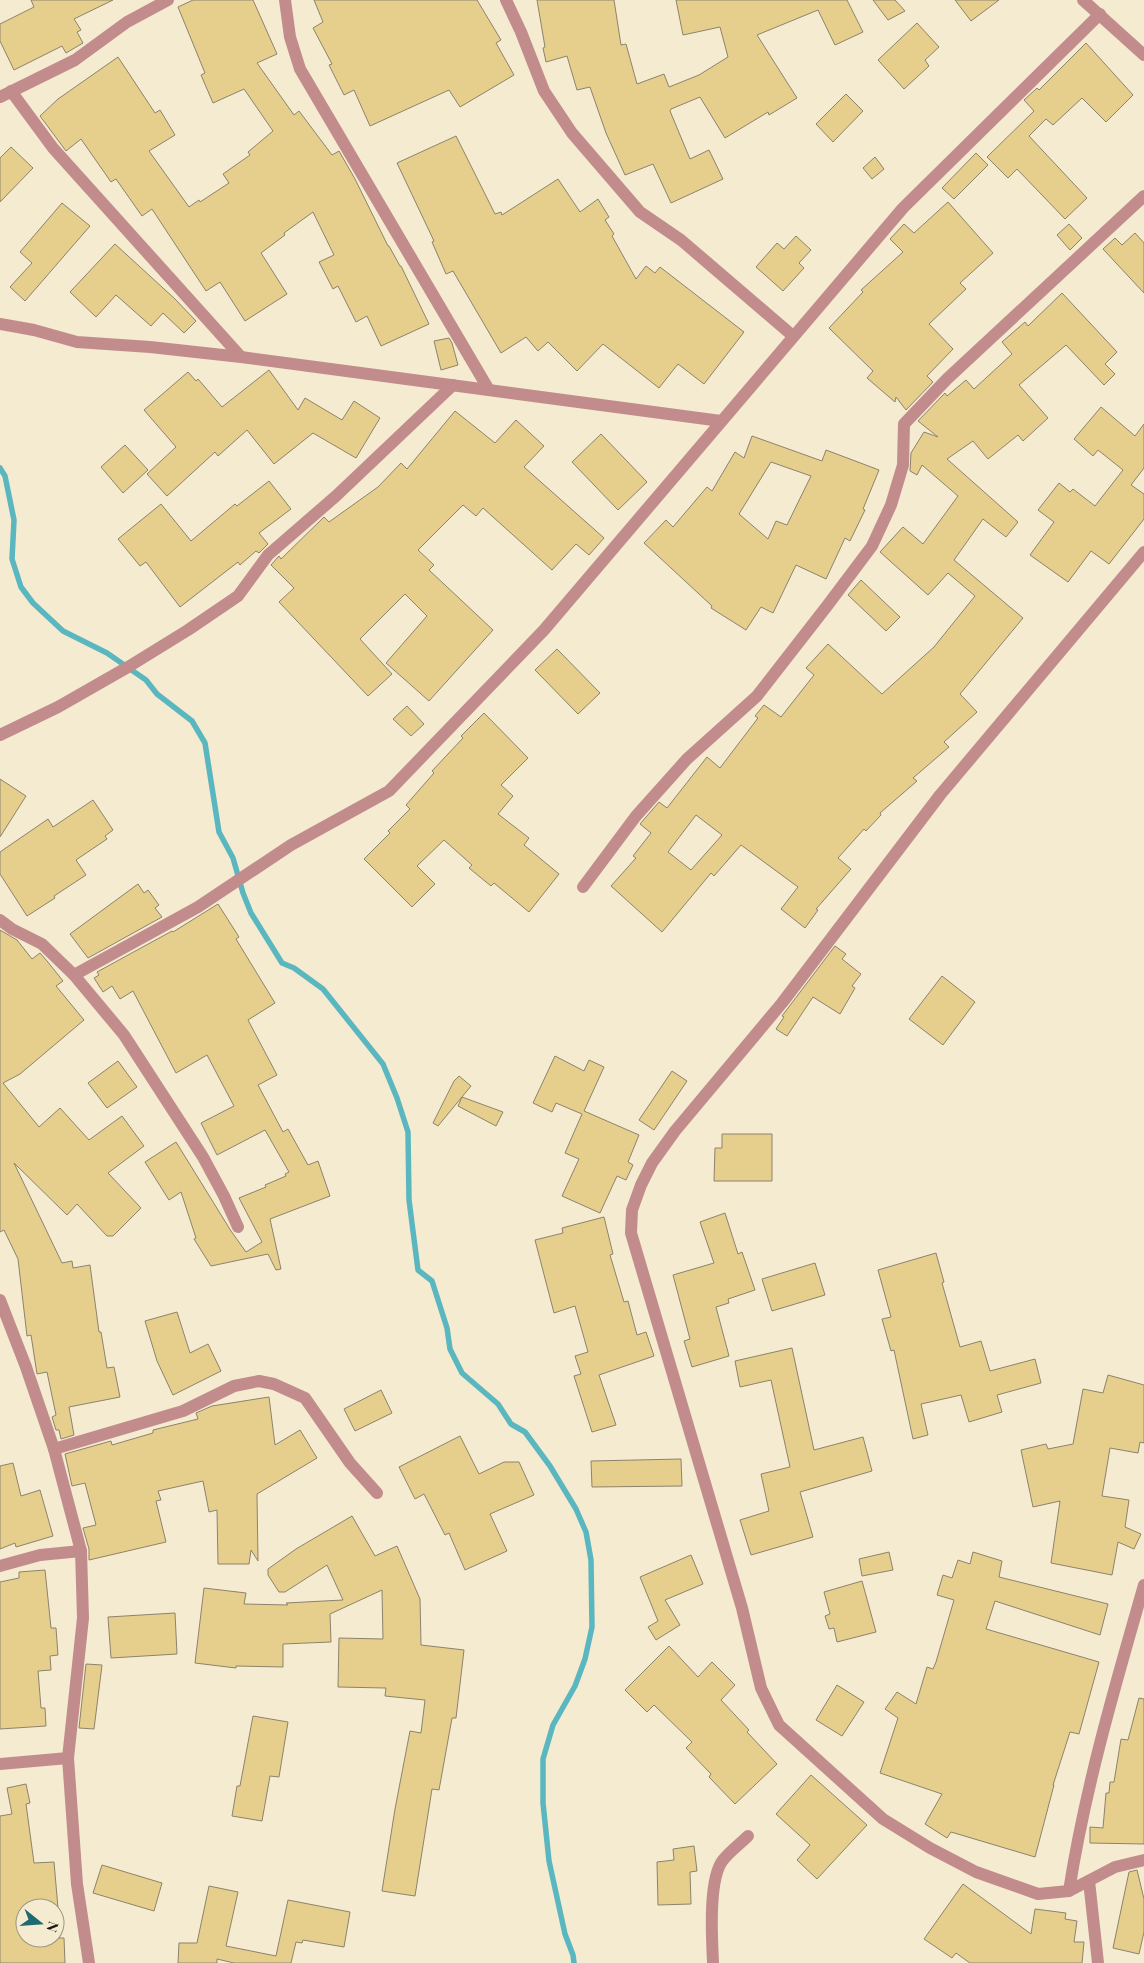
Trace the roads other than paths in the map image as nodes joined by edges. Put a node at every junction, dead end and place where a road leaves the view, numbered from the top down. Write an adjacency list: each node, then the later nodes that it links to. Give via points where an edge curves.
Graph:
1 (168, 0): 7 (street, via 126,22 75,60)
2 (285, 0): 13 (street, via 290,37 300,69)
3 (506, 0): 10 (street, via 544,91 572,133 640,212 681,240)
4 (1083, 0): 5 (street)
5 (1100, 14): 6 (street); 10 (street, via 902,208)
6 (1144, 55)
7 (6, 94): 11 (street)
8 (1144, 196): 17 (street, via 947,379 904,424 903,465 891,505 872,546 757,696 681,766 636,816)
9 (0, 324): 11 (street, via 77,342)
10 (793, 336): 14 (street)
11 (241, 357): 12 (street)
12 (453, 386): 13 (street); 16 (street, via 268,555 238,596 128,667)
13 (489, 390): 14 (street)
14 (721, 421): 19 (street, via 544,630 389,791 291,845 198,907)
15 (1144, 552): 33 (street, via 940,795 782,1003 675,1131 652,1163 632,1210 631,1233 742,1608 761,1688 779,1725 883,1819 930,1848 976,1872 1038,1894)
16 (0, 735)
17 (583, 887)
18 (0, 920): 19 (street, via 42,944)
19 (74, 975): 20 (street, via 124,1035 184,1126)
20 (238, 1227)
21 (0, 1300): 22 (street)
22 (3, 1316): 23 (street)
23 (54, 1449): 24 (street, via 182,1411 234,1386 259,1381 305,1398 350,1463); 25 (street)
24 (377, 1493)
25 (81, 1551): 26 (street, via 40,1555); 28 (street, via 83,1618)
26 (0, 1566)
27 (1144, 1586): 33 (street, via 1078,1833)
28 (68, 1758): 29 (street); 34 (street, via 77,1884)
29 (0, 1764)
30 (748, 1836): 35 (street, via 722,1861 715,1884 711,1923)
31 (1144, 1860): 32 (street, via 1115,1867)
32 (1089, 1881): 33 (street); 36 (street)
33 (1069, 1891)
34 (89, 1963)
35 (713, 1963)
36 (1098, 1963)

